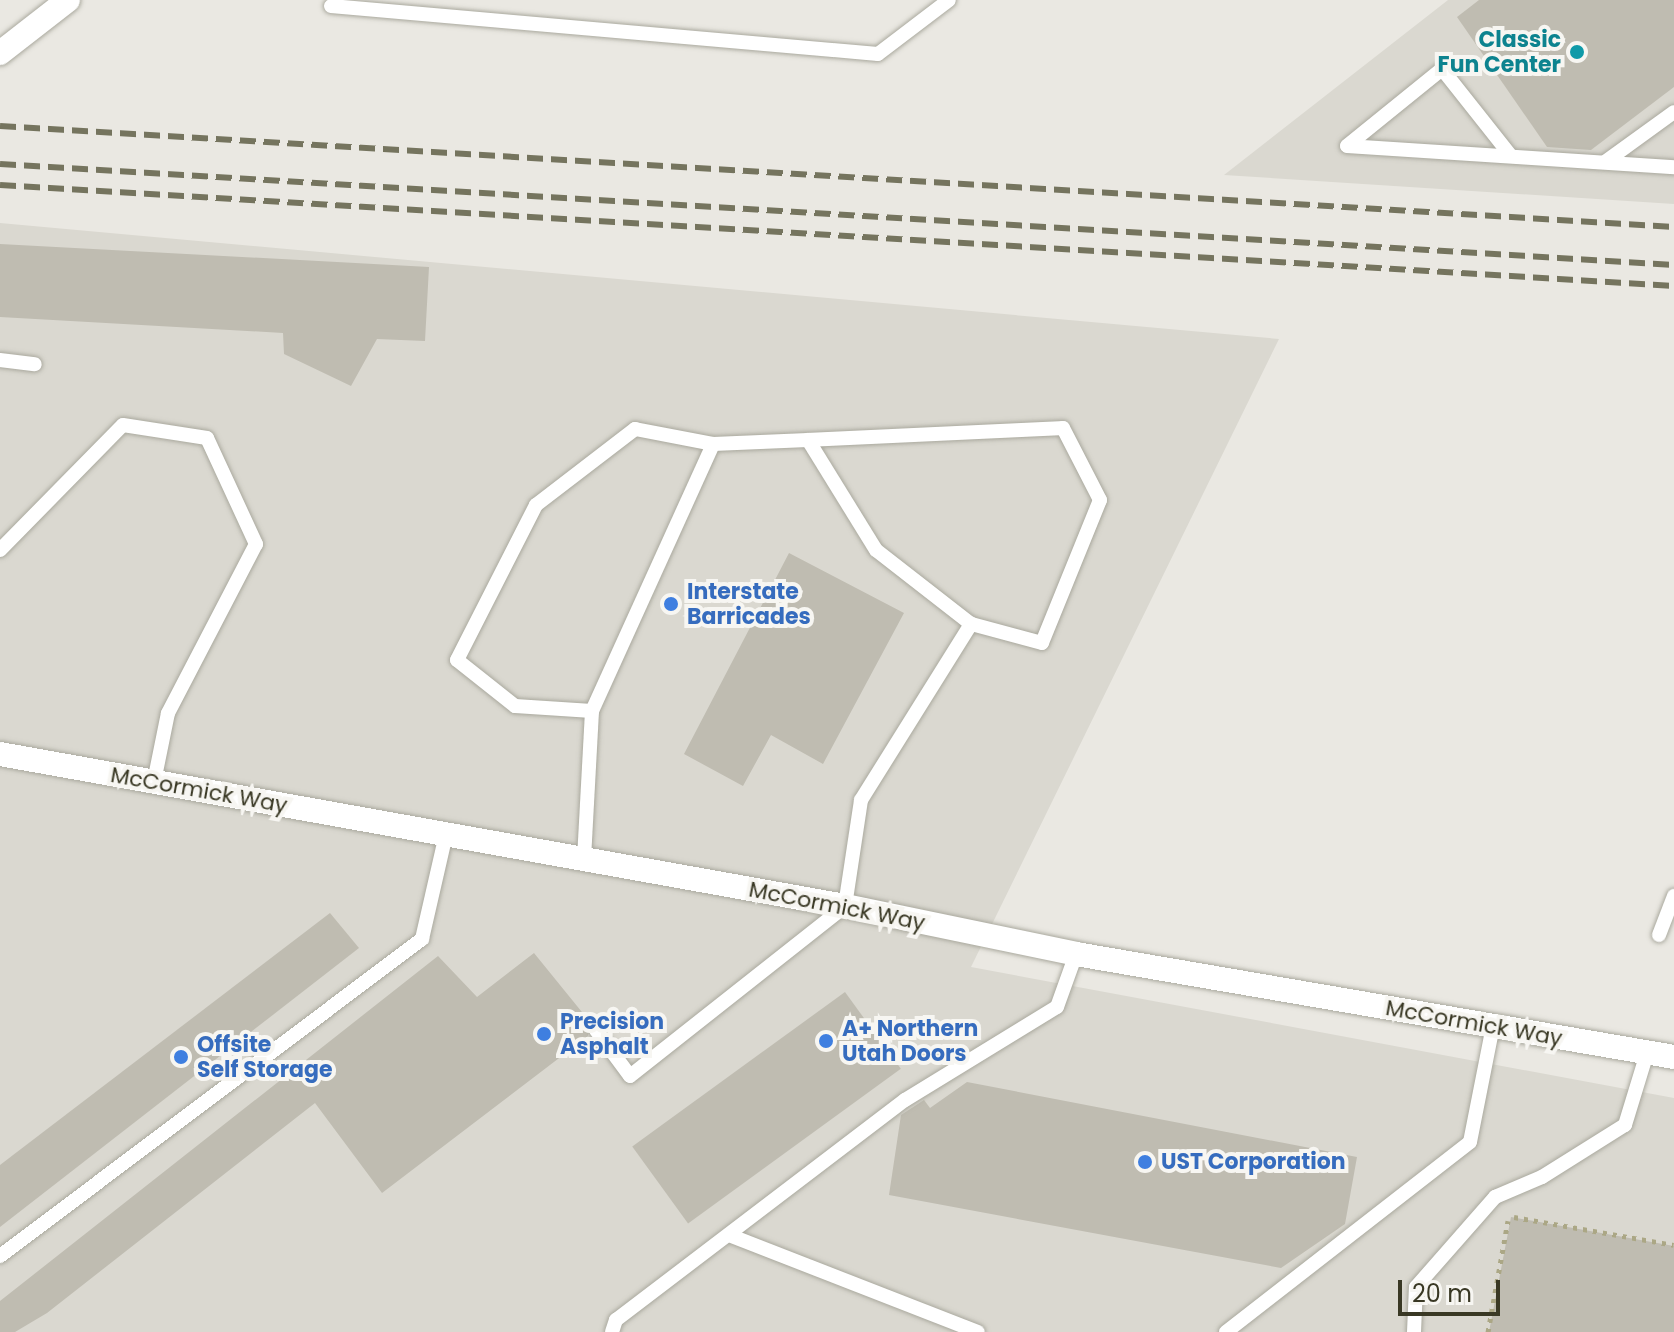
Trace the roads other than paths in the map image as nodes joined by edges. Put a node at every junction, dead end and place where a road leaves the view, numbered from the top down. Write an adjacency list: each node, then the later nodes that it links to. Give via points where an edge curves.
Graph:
1 (68, 0): 4 (street)
2 (949, 0): 3 (lane, via 878,54)
3 (331, 6)
4 (0, 53)
5 (1674, 112): 7 (lane)
6 (1511, 156): 6 (lane, via 1442,69 1347,146 1362,147); 7 (lane)
7 (1605, 162): 8 (lane)
8 (1674, 167)
9 (0, 360): 10 (lane)
10 (35, 364)
11 (808, 440): 12 (lane); 14 (lane, via 876,550); 14 (lane, via 1063,428 1100,500 1042,643)
12 (713, 444): 15 (lane); 15 (lane, via 635,429 536,505 457,660 515,706)
13 (0, 550): 17 (lane, via 123,425 207,438 256,544 168,713)
14 (971, 624): 21 (lane, via 861,800)
15 (592, 711): 19 (lane)
16 (0, 754): 17 (street, McCormick Way)
17 (154, 782): 18 (street, McCormick Way)
18 (446, 834): 19 (street, McCormick Way); 29 (lane, via 422,939)
19 (584, 859): 21 (street, McCormick Way)
20 (1674, 896): 22 (lane)
21 (845, 906): 23 (street, McCormick Way); 25 (lane, via 630,1076)
22 (1659, 935)
23 (1076, 954): 24 (street, McCormick Way); 28 (lane, via 1057,1007 905,1100)
24 (1493, 1026): 26 (street, McCormick Way); 32 (lane, via 1470,1142)
25 (596, 1030)
26 (1647, 1053): 27 (street, McCormick Way); 33 (lane, via 1625,1125 1542,1177 1495,1197 1416,1287)
27 (1674, 1057)
28 (729, 1235): 30 (lane, via 616,1320); 31 (lane)
29 (0, 1256)
30 (612, 1332)
31 (978, 1332)
32 (1226, 1332)
33 (1414, 1332)

